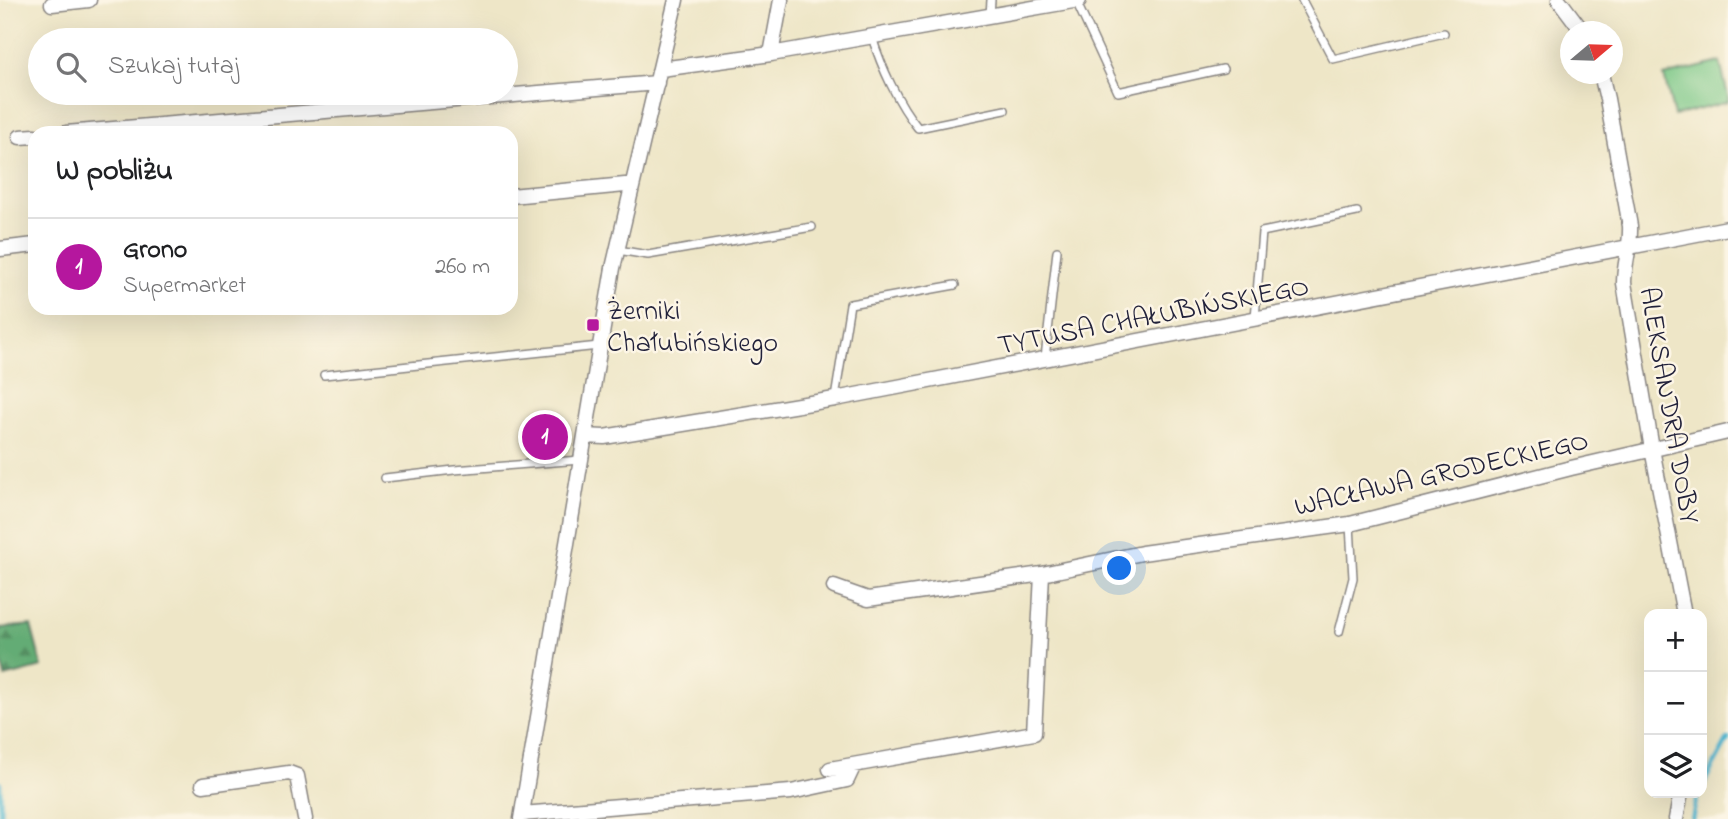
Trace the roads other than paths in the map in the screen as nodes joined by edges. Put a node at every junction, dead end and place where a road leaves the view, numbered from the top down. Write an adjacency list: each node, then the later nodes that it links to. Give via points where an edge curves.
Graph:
1 (89, 0): 7 (street)
2 (676, 0): 14 (street)
3 (781, 0): 12 (street)
4 (1077, 0): 8 (street); 13 (lane, via 1118,92)
5 (1303, 0): 10 (lane, via 1333,59)
6 (1559, 0): 9 (street)
7 (52, 4)
8 (990, 8): 11 (street)
9 (1575, 21)
10 (1444, 33)
11 (872, 36): 12 (street); 18 (lane, via 879,58 918,128)
12 (771, 54): 14 (street)
13 (1223, 69)
14 (659, 76): 16 (street); 20 (street)
15 (1603, 84): 26 (street, ALEKSANDRA DOBY, via 1628,212)
16 (518, 90)
17 (357, 105): 19 (street)
18 (1005, 110)
19 (139, 126)
20 (632, 186): 21 (street); 28 (street)
21 (518, 196)
22 (1357, 212): 31 (lane, via 1262,232)
23 (812, 227): 28 (lane, via 648,255)
24 (1728, 228): 26 (street, TYTUSA CHAŁUBIŃSKIEGO)
25 (28, 246): 27 (street)
26 (1630, 246): 31 (street, TYTUSA CHAŁUBIŃSKIEGO); 38 (street, ALEKSANDRA DOBY, via 1624,283)
27 (0, 249)
28 (617, 250): 32 (street)
29 (1057, 251): 33 (lane)
30 (955, 285): 35 (lane, via 850,304)
31 (1255, 319): 33 (street, TYTUSA CHAŁUBIŃSKIEGO)
32 (600, 346): 34 (lane); 37 (street)
33 (1045, 359): 35 (street, TYTUSA CHAŁUBIŃSKIEGO)
34 (324, 375)
35 (835, 399): 37 (street, TYTUSA CHAŁUBIŃSKIEGO)
36 (1728, 432): 38 (street, WACŁAWA GRODECKIEGO)
37 (585, 436): 39 (street)
38 (1652, 449): 41 (street, WACŁAWA GRODECKIEGO); 44 (street, ALEKSANDRA DOBY)
39 (581, 460): 40 (lane); 50 (street)
40 (385, 478)
41 (1350, 524): 42 (street, WACŁAWA GRODECKIEGO, via 1142,554); 45 (lane, via 1353,578)
42 (1041, 574): 43 (street, WACŁAWA GRODECKIEGO, via 868,599); 46 (street, via 1034,733)
43 (834, 587)
44 (1683, 609)
45 (1339, 632)
46 (854, 765): 47 (street); 50 (street, via 847,780 791,792)
47 (830, 769)
48 (203, 785): 51 (street, via 289,773 298,776)
49 (1680, 798): 52 (street)
50 (521, 816)
51 (304, 819)
52 (1676, 819)

